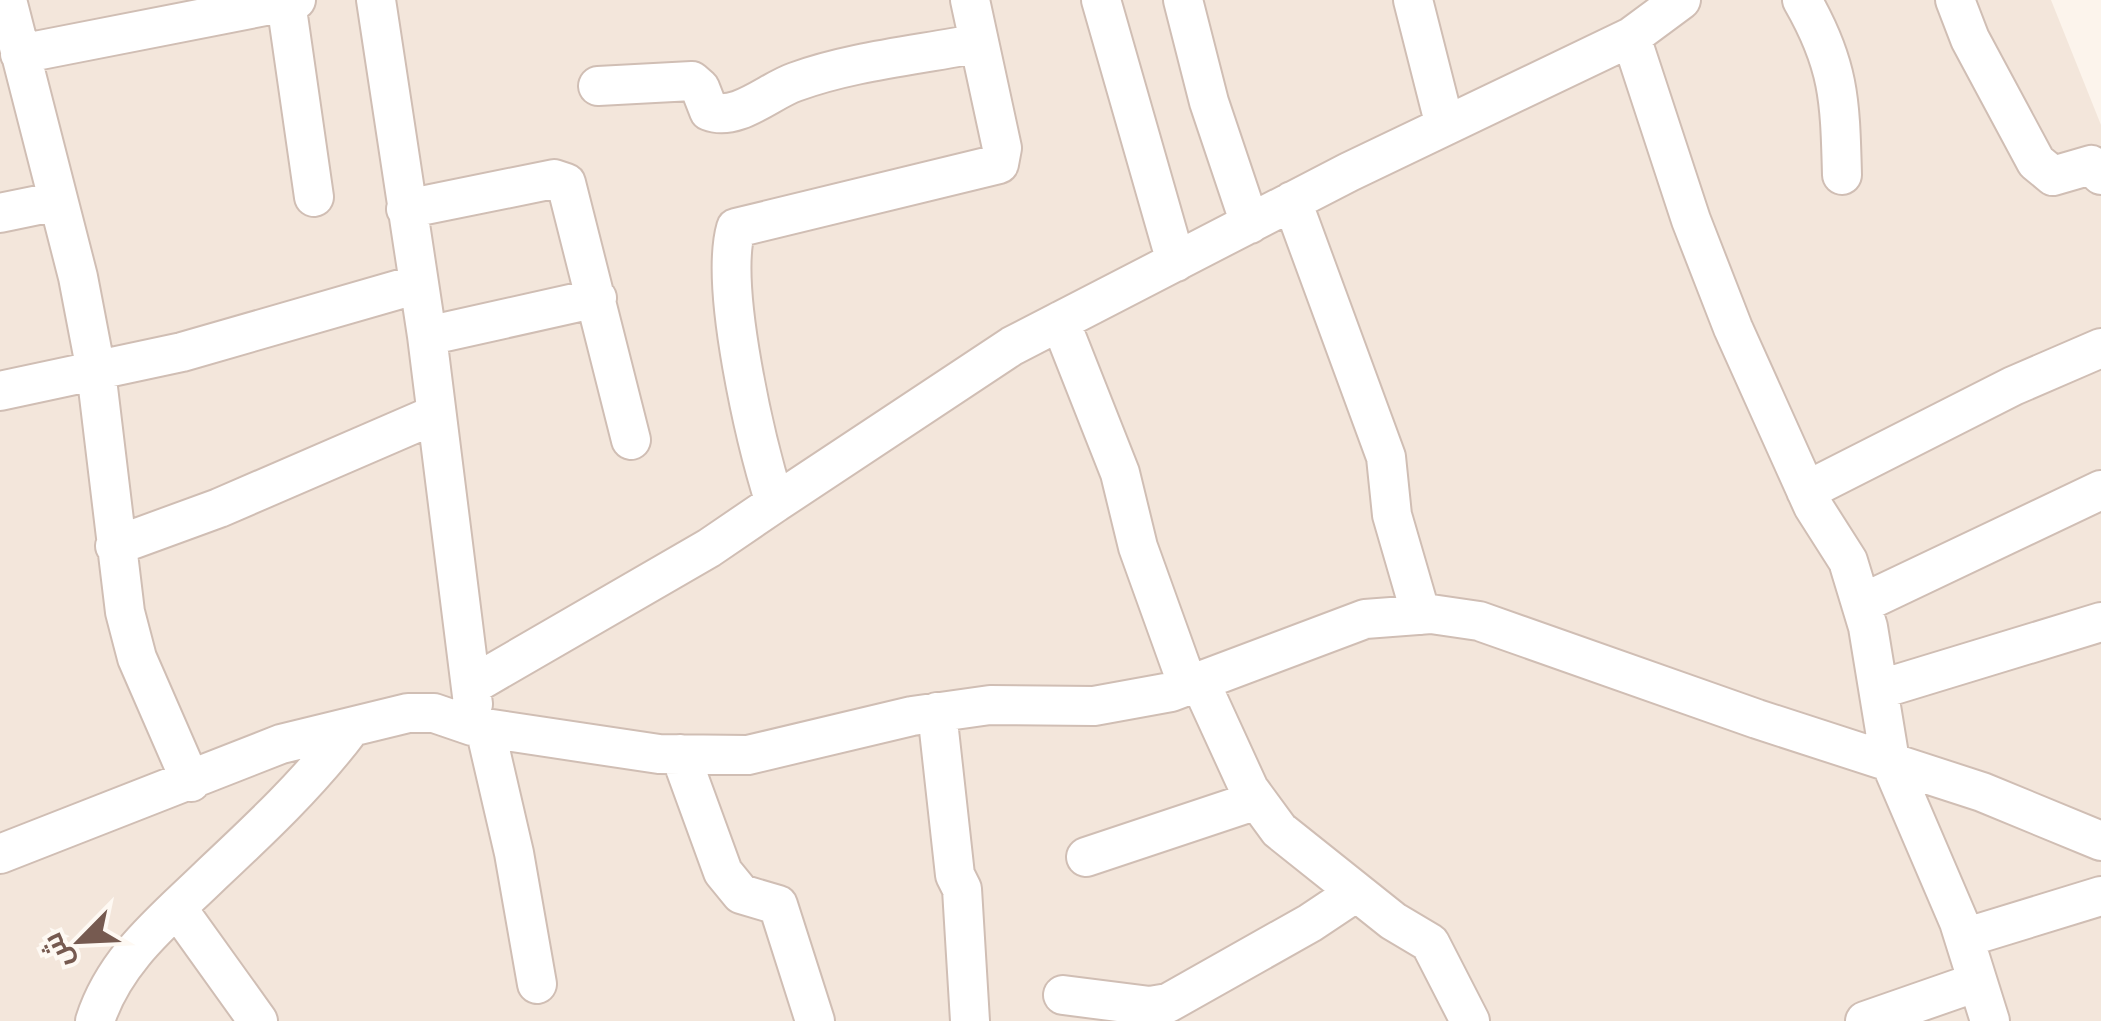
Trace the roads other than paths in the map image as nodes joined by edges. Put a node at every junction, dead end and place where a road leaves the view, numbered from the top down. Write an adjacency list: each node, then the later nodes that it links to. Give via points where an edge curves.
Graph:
1 (6, 0): 13 (street)
2 (376, 0): 21 (street)
3 (970, 0): 12 (street)
4 (1101, 0): 24 (street)
5 (1183, 0): 23 (street, via 1208,102)
6 (1413, 0): 15 (street)
7 (1681, 0): 11 (street)
8 (1802, 0): 16 (street, via 1840,88)
9 (1955, 0): 17 (street, via 2036,162 2052,176 2091,165)
10 (291, 1): 13 (street); 18 (street)
11 (1630, 37): 15 (street); 35 (street, via 1719,292)
12 (979, 43): 14 (street, via 801,80 720,114 709,111 692,80); 36 (street, via 1002,148 999,164 736,228 732,260 742,368)
13 (20, 54): 19 (street)
14 (598, 86)
15 (1445, 126): 20 (street)
16 (1842, 175)
17 (2101, 176)
18 (314, 197)
19 (58, 201): 22 (street); 30 (street)
20 (1292, 201): 23 (street); 39 (street, via 1386,457 1392,515)
21 (406, 209): 25 (street); 26 (street, via 559,179 572,195)
22 (0, 213)
23 (1250, 224): 24 (street)
24 (1176, 262): 27 (street)
25 (418, 284): 28 (street); 30 (street)
26 (597, 298): 28 (street); 33 (street)
27 (1060, 321): 36 (street); 42 (street, via 1120,472 1138,547)
28 (427, 336): 32 (street)
29 (2101, 348): 35 (street)
30 (96, 371): 31 (street); 37 (street)
31 (0, 391)
32 (434, 415): 37 (street); 41 (street)
33 (631, 440)
34 (2101, 490): 38 (street)
35 (1806, 491): 38 (street, via 1848,562)
36 (775, 503): 41 (street)
37 (115, 546): 49 (street, via 137,658)
38 (1861, 604): 43 (street)
39 (1421, 615): 42 (street, via 1365,619); 48 (street, via 1480,621)
40 (2101, 622): 43 (street)
41 (474, 684): 45 (street)
42 (1194, 684): 44 (street, via 1094,706); 50 (street)
43 (1880, 689): 48 (street)
44 (937, 712): 47 (street, via 748,755); 65 (street, via 962,890)
45 (478, 727): 46 (street, via 434,712); 47 (street); 59 (street, via 514,852)
46 (349, 730): 49 (street, via 281,744); 56 (street)
47 (680, 754): 64 (street, via 723,872 742,894 778,905)
48 (1890, 761): 51 (street); 57 (street)
49 (191, 782): 52 (street)
50 (1257, 800): 53 (street); 54 (street, via 1279,830)
51 (2101, 841)
52 (0, 854)
53 (1086, 856)
54 (1355, 892): 60 (street, via 1168,1003); 61 (street, via 1430,943)
55 (2101, 896): 57 (street)
56 (177, 908): 62 (street, via 122,965); 63 (street)
57 (1964, 938): 58 (street)
58 (1977, 982): 66 (street); 67 (street)
59 (536, 984)
60 (1063, 995)
61 (1459, 1018)
62 (95, 1021)
63 (258, 1021)
64 (815, 1021)
65 (970, 1021)
66 (1865, 1021)
67 (1990, 1021)

